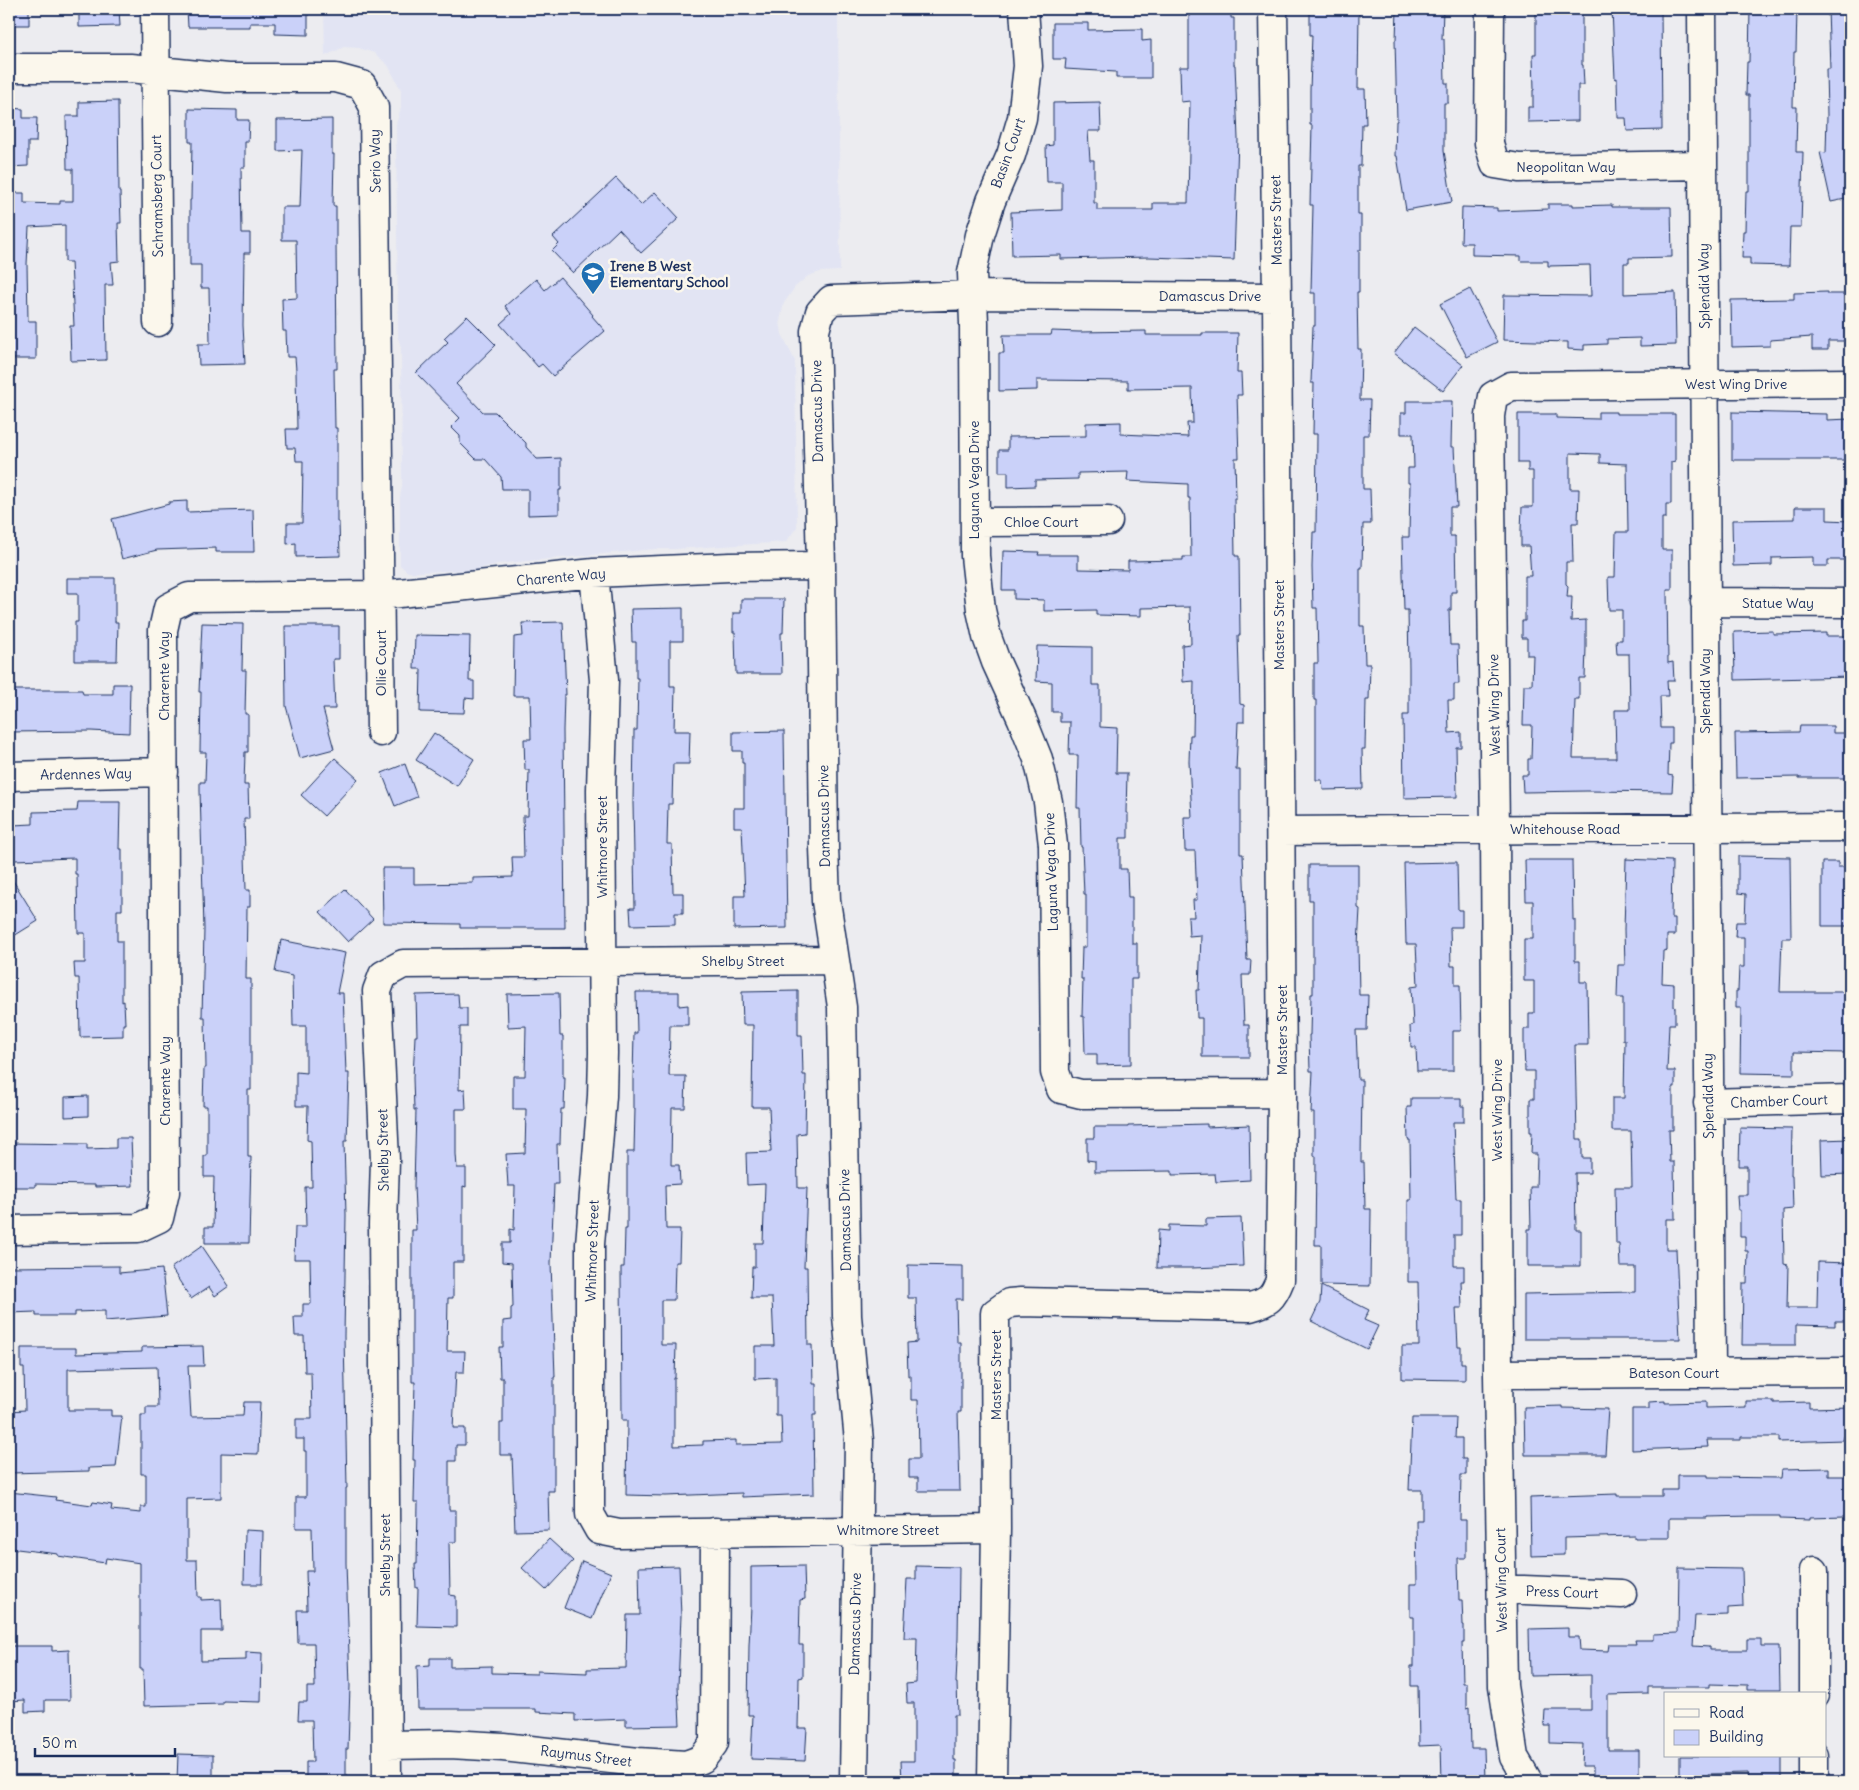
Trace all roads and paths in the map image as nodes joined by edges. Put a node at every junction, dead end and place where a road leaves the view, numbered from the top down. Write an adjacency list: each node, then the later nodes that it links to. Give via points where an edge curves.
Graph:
1 (155, 9): 7 (street, Schramsberg Court)
2 (1024, 9): 9 (street, Basin Court, via 1028,66 1022,118 980,235 972,273)
3 (1273, 9): 10 (street, Masters Street)
4 (1490, 9): 8 (street, Neopolitan Way, via 1489,143 1495,164 1518,168)
5 (1702, 9): 8 (street, Splendid Way)
6 (9, 68): 7 (street, Serio Way)
7 (156, 70): 11 (street, Schramsberg Court); 18 (street, Serio Way, via 227,78 336,78 362,85 374,107)
8 (1703, 165): 12 (street, Splendid Way)
9 (973, 295): 10 (street, Damascus Drive); 14 (street, Laguna Vega Drive); 16 (street, Damascus Drive, via 831,300 820,312 815,330)
10 (1277, 297): 27 (street, Masters Street)
11 (158, 322)
12 (1705, 383): 13 (street, West Wing Drive); 19 (street, Splendid Way); 26 (street, West Wing Drive, via 1511,386 1493,396 1490,416)
13 (1850, 383)
14 (975, 522): 15 (street, Chloe Court); 30 (street, Laguna Vega Drive, via 976,583 987,637 1038,760 1048,802 1053,845 1055,1072 1061,1089 1081,1094)
15 (1108, 522)
16 (821, 566): 17 (street, Charente Way); 28 (street, Damascus Drive, via 824,847 826,901)
17 (594, 573): 18 (street, Charente Way); 29 (street, Whitmore Street, via 604,680)
18 (380, 595): 21 (street, Ollie Court); 22 (street, Charente Way, via 190,597 168,608 163,630)
19 (1705, 602): 20 (street, Statue Way); 25 (street, Splendid Way)
20 (1850, 603)
21 (381, 732)
22 (164, 772): 23 (street, Ardennes Way); 33 (street, Charente Way, via 165,1192 159,1218 138,1228)
23 (9, 776)
24 (1850, 827): 25 (street, Whitehouse Road)
25 (1706, 828): 26 (street, Whitehouse Road); 32 (street, Splendid Way)
26 (1495, 830): 27 (street, Whitehouse Road); 36 (street, West Wing Drive)
27 (1281, 832): 30 (street, Masters Street)
28 (834, 960): 29 (street, Shelby Street); 38 (street, Damascus Drive, via 842,1007 847,1316 859,1441)
29 (602, 962): 39 (street, Whitmore Street, via 602,1096 590,1244 590,1514 599,1530 619,1534); 44 (street, Shelby Street, via 402,964 383,975 377,991 385,1160)
30 (1282, 1093): 37 (street, Masters Street, via 1280,1280 1274,1295 1263,1304 1250,1307 1021,1302 1009,1303 995,1313)
31 (1850, 1099): 32 (street, Chamber Court)
32 (1708, 1103): 35 (street, Splendid Way)
33 (9, 1230)
34 (1850, 1372): 35 (street, Bateson Court)
35 (1711, 1373): 36 (street, Bateson Court)
36 (1498, 1374): 41 (street, West Wing Court)
37 (996, 1529): 38 (street, Whitmore Street); 48 (street, Masters Street)
38 (856, 1530): 39 (street, Whitmore Street); 47 (street, Damascus Drive)
39 (715, 1532): 44 (street, Raymus Street, via 714,1743 702,1759 686,1764 638,1762 503,1747)
40 (1814, 1571): 43 (street)
41 (1502, 1589): 42 (street, Press Court); 49 (street, West Wing Court, via 1503,1686 1514,1757)
42 (1622, 1594)
43 (1814, 1692)
44 (387, 1745): 46 (street, Shelby Street)
45 (1814, 1758): 50 (street)
46 (387, 1781)
47 (854, 1781)
48 (992, 1781)
49 (1528, 1781)
50 (1814, 1781)

